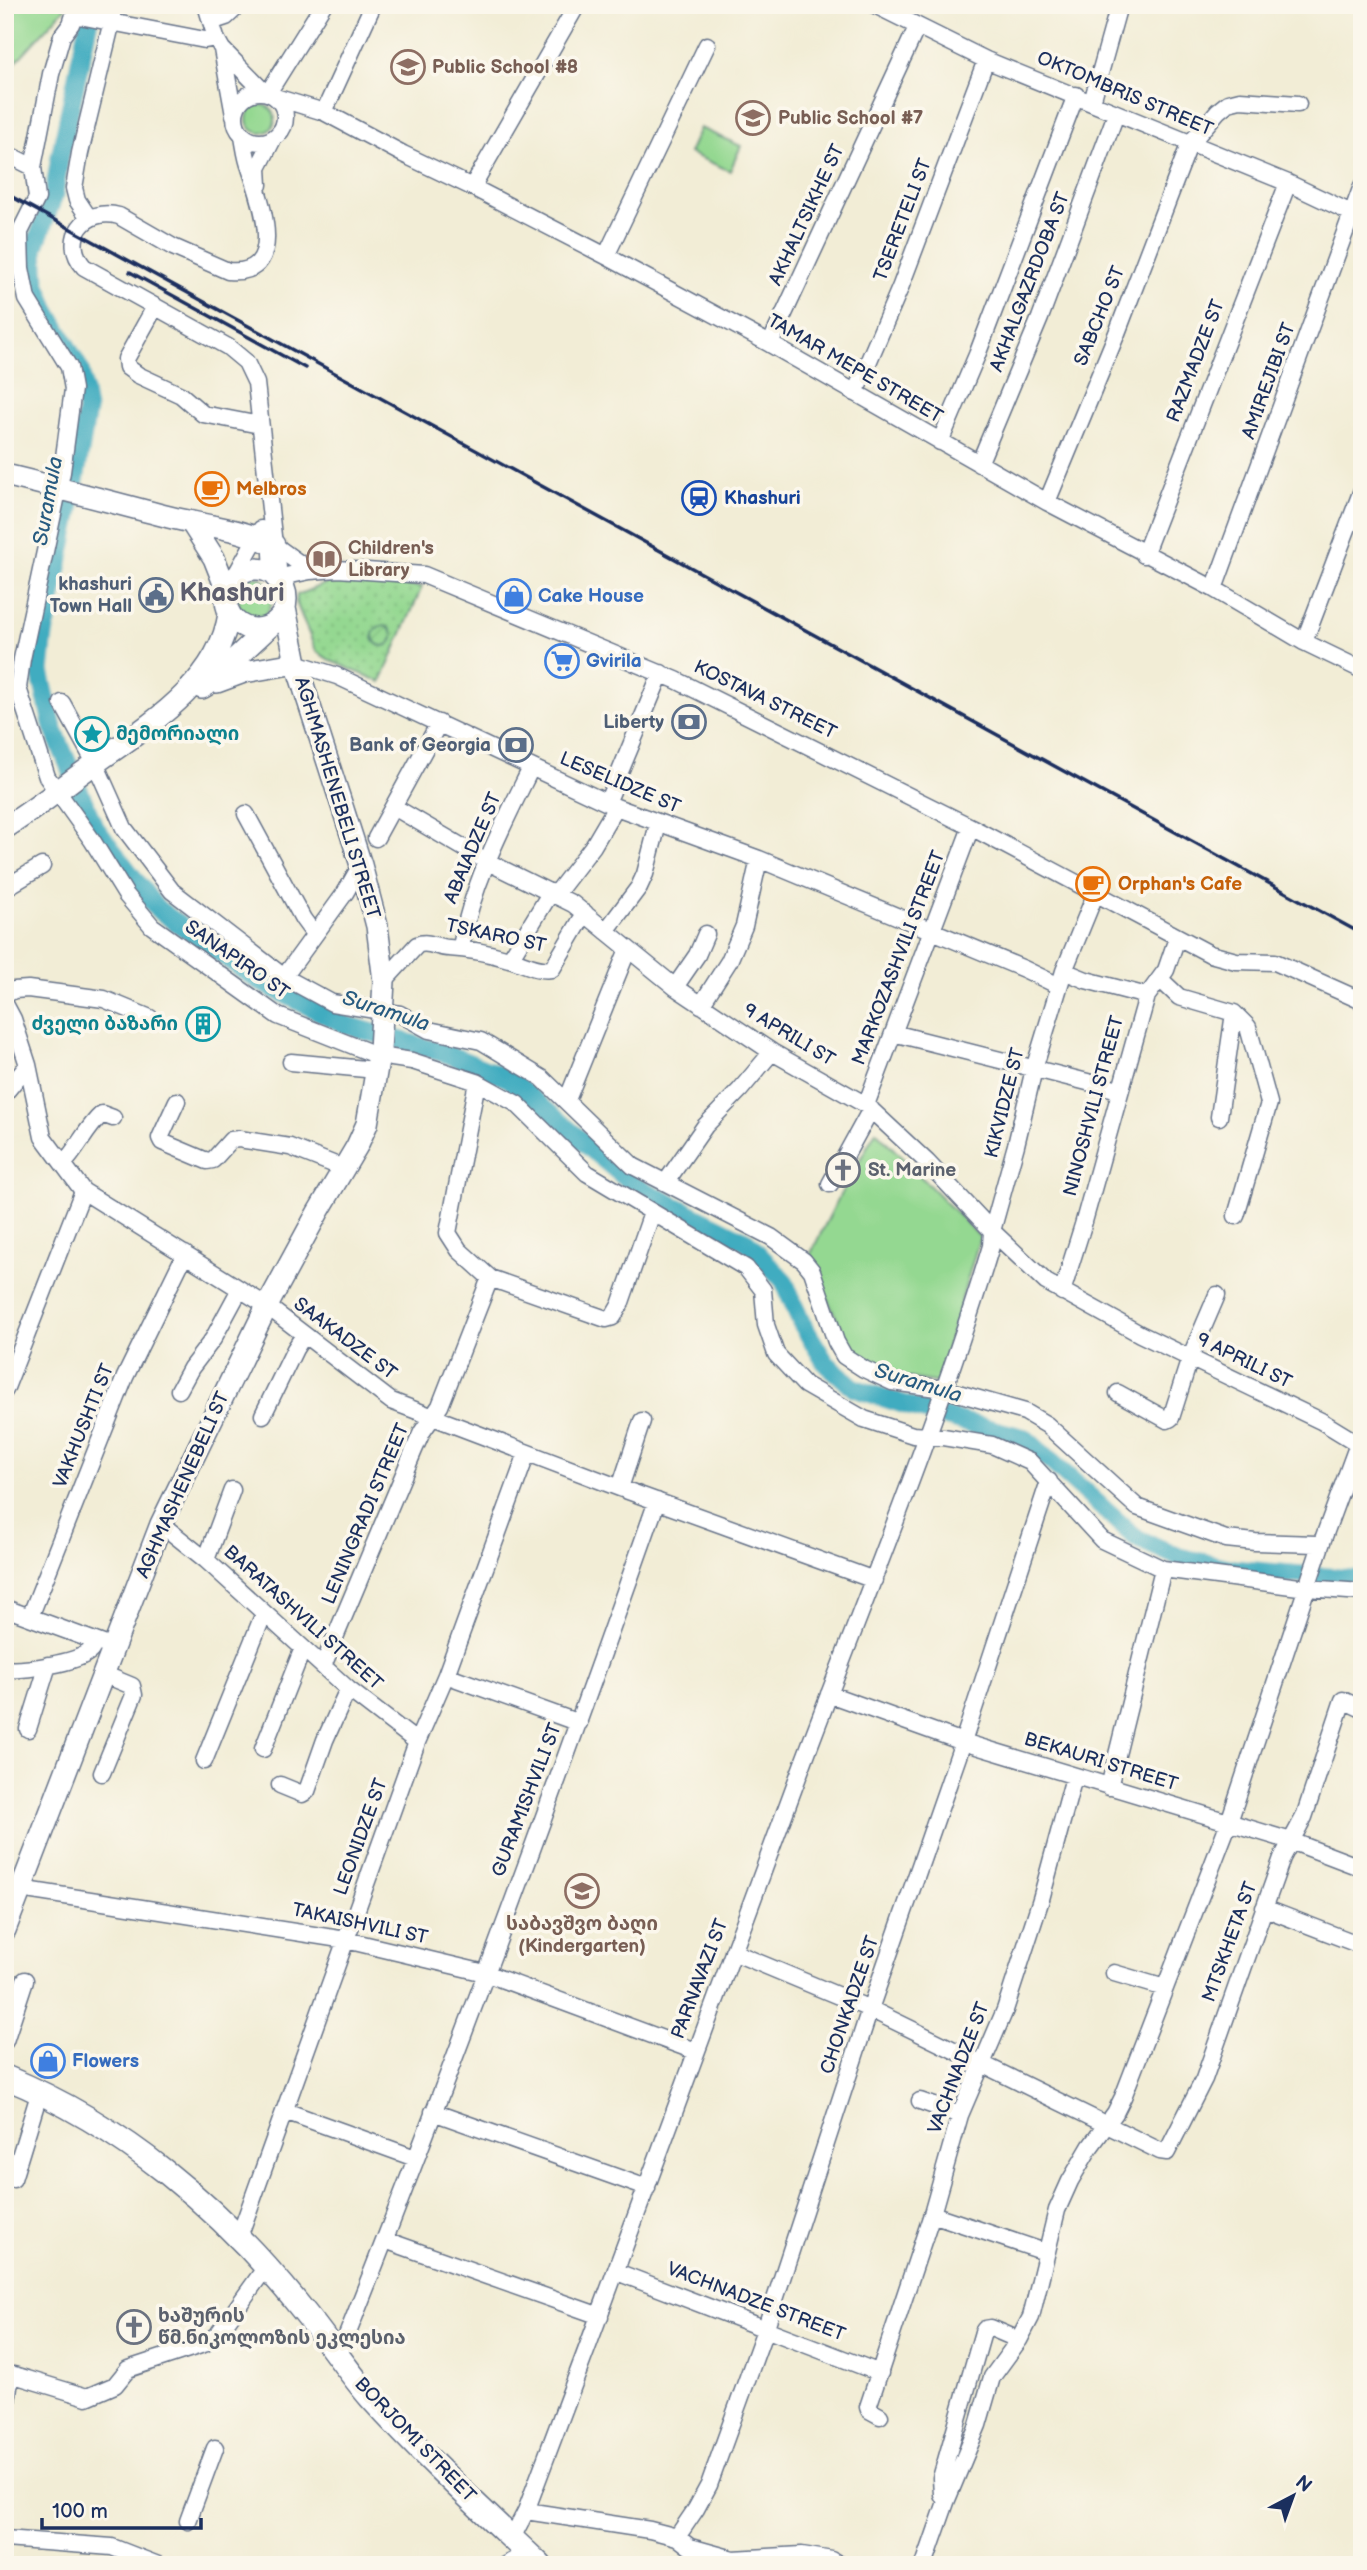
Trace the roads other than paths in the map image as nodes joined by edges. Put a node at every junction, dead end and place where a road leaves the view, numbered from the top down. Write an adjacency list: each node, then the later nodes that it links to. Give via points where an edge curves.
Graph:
1 (206, 5): 10 (street)
2 (239, 5): 10 (street, via 226,17)
3 (323, 5): 15 (street)
4 (373, 5): 19 (street)
5 (576, 5): 29 (street)
6 (874, 5): 11 (street, OKTOMBRIS STREET)
7 (1119, 5): 17 (street)
8 (75, 13): 9 (street); 26 (street, via 62,36 51,74)
9 (111, 16): 12 (street); 32 (street, via 74,188)
10 (211, 22): 12 (street)
11 (917, 27): 14 (street, OKTOMBRIS STREET); 36 (street, AKHALTSIKHE ST)
12 (219, 43): 15 (street); 21 (street)
13 (707, 45): 34 (street)
14 (986, 60): 16 (street, OKTOMBRIS STREET); 37 (street, TSERETELI ST)
15 (269, 94): 19 (street, TAMAR MEPE STREET); 21 (street, via 255,92 241,100); 22 (street, via 285,111)
16 (1076, 95): 17 (street, OKTOMBRIS STREET); 39 (street)
17 (1092, 102): 20 (street, OKTOMBRIS STREET)
18 (1298, 104): 24 (street, SABCHO ST, via 1228,103)
19 (324, 111): 22 (street, via 304,115); 29 (street, TAMAR MEPE STREET)
20 (1116, 114): 24 (street, OKTOMBRIS STREET); 40 (street, AKHALGAZRDOBA ST, via 1040,318)
21 (234, 115): 23 (street)
22 (278, 133): 23 (street, via 257,143); 30 (street, via 258,168)
23 (243, 136): 30 (street)
24 (1189, 145): 27 (street, OKTOMBRIS STREET); 44 (street, SABCHO ST)
25 (5, 153): 26 (street)
26 (33, 167): 33 (street, via 37,198)
27 (1288, 183): 31 (street, OKTOMBRIS STREET); 47 (street, RAZMADZE ST)
28 (1362, 186): 31 (street, AMIREJIBI ST)
29 (472, 187): 34 (street, TAMAR MEPE STREET)
30 (260, 198): 32 (street, via 265,247 254,264 237,272 173,247 119,216)
31 (1358, 216): 51 (street, AMIREJIBI ST)
32 (89, 218): 35 (street, via 76,236 76,259)
33 (13, 238): 42 (street, SANAPIRO ST, via 27,299 69,368 73,389)
34 (606, 256): 36 (street, TAMAR MEPE STREET)
35 (155, 307): 38 (street, via 228,347 246,362 256,383); 38 (street, via 126,359 127,367 181,395 203,414)
36 (770, 344): 37 (street, TAMAR MEPE STREET)
37 (855, 393): 39 (street, TAMAR MEPE STREET)
38 (260, 425): 46 (street, via 270,516)
39 (940, 442): 40 (street, TAMAR MEPE STREET)
40 (979, 464): 44 (street, TAMAR MEPE STREET)
41 (5, 475): 42 (main road)
42 (61, 488): 45 (main road); 65 (street, SANAPIRO ST, via 18,688 47,777)
43 (1362, 490): 55 (street)
44 (1047, 502): 47 (street, TAMAR MEPE STREET)
45 (191, 522): 46 (main road); 50 (main road)
46 (265, 541): 48 (street); 49 (main road); 50 (street)
47 (1144, 555): 51 (street, TAMAR MEPE STREET)
48 (310, 571): 49 (street, KOSTAVA STREET); 58 (street, KOSTAVA STREET, via 424,575)
49 (276, 578): 50 (main road, via 254,570); 52 (main road, via 285,594)
50 (231, 584): 53 (main road, via 226,605)
51 (1214, 589): 55 (street, TAMAR MEPE STREET)
52 (285, 608): 54 (main road, via 280,617); 56 (main road, AGHMASHENEBELI STREET)
53 (229, 614): 54 (main road, via 239,624); 60 (main road, via 218,653)
54 (259, 630): 56 (main road, AGHMASHENEBELI STREET); 59 (main road)
55 (1304, 642): 57 (street, TAMAR MEPE STREET)
56 (296, 663): 59 (main road, via 244,672); 62 (street, LESELIDZE ST, via 337,676); 75 (main road, AGHMASHENEBELI STREET)
57 (1362, 670)
58 (661, 673): 66 (street); 71 (street, KOSTAVA STREET)
59 (207, 685): 60 (main road)
60 (181, 697): 63 (main road)
61 (62, 703): 63 (street)
62 (439, 723): 64 (street, LESELIDZE ST); 67 (street)
63 (93, 765): 65 (main road); 89 (street, via 124,828 172,891)
64 (531, 768): 66 (street, LESELIDZE ST); 74 (street, ABAIADZE ST)
65 (57, 791): 69 (main road); 104 (street, SANAPIRO ST, via 152,926 278,1016)
66 (612, 805): 70 (street, LESELIDZE ST); 78 (street, via 593,846)
67 (394, 807): 72 (street); 74 (street, 9 APRILI ST)
68 (246, 814): 83 (street)
69 (8, 821)
70 (658, 824): 73 (street, LESELIDZE ST); 81 (street, via 639,887)
71 (971, 827): 79 (street, KOSTAVA STREET); 82 (street, MARKOZASHVILI STREET)
72 (376, 838)
73 (759, 859): 82 (street, LESELIDZE ST); 98 (street, via 744,926 729,961)
74 (488, 862): 78 (street, 9 APRILI ST); 86 (street, ABAIADZE ST)
75 (361, 865): 83 (street); 92 (main road, AGHMASHENEBELI STREET, via 377,926)
76 (42, 866): 77 (street)
77 (5, 888)
78 (554, 893): 80 (street, 9 APRILI ST); 88 (street)
79 (1095, 895): 85 (street, KOSTAVA STREET); 90 (street, KIKVIDZE ST)
80 (585, 913): 81 (street, 9 APRILI ST); 88 (street, TSKARO ST, via 552,969)
81 (607, 930): 87 (street, 9 APRILI ST)
82 (932, 930): 90 (street, LESELIDZE ST); 102 (street, MARKOZASHVILI STREET)
83 (314, 934): 89 (street)
84 (706, 934): 93 (street)
85 (1177, 938): 91 (street, NINOSHVILI STREET); 96 (street, KOSTAVA STREET, via 1222,959 1275,962)
86 (461, 947): 88 (street, TSKARO ST); 92 (street, TSKARO ST, via 421,943)
87 (628, 949): 93 (street, 9 APRILI ST); 111 (street)
88 (510, 959)
89 (284, 977): 100 (street, via 332,1003)
90 (1061, 978): 95 (street, LESELIDZE ST); 107 (street, KIKVIDZE ST)
91 (1161, 980): 95 (street, NINOSHVILI STREET); 99 (street, via 1180,997)
92 (384, 981): 100 (main road, AGHMASHENEBELI STREET)
93 (675, 987): 98 (street, 9 APRILI ST)
94 (5, 995): 101 (street, via 28,989 104,999)
95 (1147, 996): 109 (street, NINOSHVILI STREET)
96 (1362, 1001)
97 (5, 1004): 106 (street, SAAKADZE ST)
98 (701, 1005): 103 (street, 9 APRILI ST)
99 (1234, 1013): 114 (street); 122 (street, via 1248,1027 1269,1103)
100 (381, 1014): 104 (main road, AGHMASHENEBELI STREET); 111 (street, via 400,1014 429,1030 481,1041 542,1078)
101 (150, 1017)
102 (893, 1033): 107 (street); 113 (street, MARKOZASHVILI STREET)
103 (772, 1052): 113 (street, 9 APRILI ST); 118 (street, via 705,1126)
104 (378, 1059): 105 (street); 108 (street, SANAPIRO ST, via 412,1061); 117 (main road, AGHMASHENEBELI ST, via 367,1124)
105 (291, 1062)
106 (28, 1065): 110 (street); 116 (street, SAAKADZE ST, via 43,1137)
107 (1034, 1069): 109 (street); 123 (street, KIKVIDZE ST)
108 (477, 1082): 121 (street, SANAPIRO ST, via 517,1104 587,1173); 125 (street, via 448,1233)
109 (1119, 1090): 127 (street, NINOSHVILI STREET)
110 (5, 1093)
111 (567, 1100): 118 (street, via 633,1166)
112 (177, 1101): 117 (street, via 162,1142 207,1161 230,1140 239,1139 290,1147)
113 (869, 1107): 119 (street, MARKOZASHVILI STREET); 123 (street, 9 APRILI ST)
114 (1219, 1117)
115 (113, 1118): 116 (street, via 102,1114 94,1120)
116 (63, 1164): 120 (street, SAAKADZE ST)
117 (343, 1168): 129 (main road, AGHMASHENEBELI ST)
118 (666, 1182): 136 (street, via 771,1237 804,1261 844,1356 892,1382)
119 (830, 1184)
120 (83, 1191): 124 (street, SAAKADZE ST); 132 (street)
121 (652, 1213): 125 (street, via 613,1317 606,1319); 140 (street, SANAPIRO ST, via 746,1268 763,1290 766,1325 776,1354 805,1385 864,1419)
122 (1236, 1216)
123 (992, 1231): 127 (street, 9 APRILI ST); 136 (street)
124 (185, 1254): 126 (street, SAAKADZE ST); 156 (street, VAKHUSHTI ST, via 125,1377)
125 (490, 1278): 138 (street, LENINGRADI STREET)
126 (240, 1289): 129 (street, SAAKADZE ST); 134 (street)
127 (1062, 1292): 131 (street, 9 APRILI ST)
128 (1217, 1296): 131 (street)
129 (267, 1306): 130 (street, SAAKADZE ST); 147 (main road, AGHMASHENEBELI ST)
130 (304, 1335): 137 (street); 138 (street, SAAKADZE ST, via 391,1401)
131 (1190, 1359): 135 (street, via 1173,1415 1167,1420); 141 (street, 9 APRILI ST, via 1321,1421)
132 (9, 1369): 133 (street)
133 (5, 1390)
134 (179, 1390)
135 (1118, 1393)
136 (942, 1395): 140 (street, PARNAVAZI ST); 148 (street, via 1025,1412 1047,1425 1137,1507 1226,1539)
137 (263, 1415)
138 (432, 1418): 142 (street, SAAKADZE ST); 160 (street, LENINGRADI STREET, via 414,1450)
139 (642, 1421): 144 (street)
140 (928, 1436): 143 (street, SANAPIRO ST, via 1006,1449); 151 (street, PARNAVAZI ST)
141 (1360, 1445): 148 (street)
142 (527, 1453): 144 (street, SAAKADZE ST); 163 (street, LEONIDZE ST)
143 (1049, 1480): 150 (street, SANAPIRO ST, via 1102,1540); 170 (street, CHONKADZE ST)
144 (620, 1488): 146 (street, SAAKADZE ST)
145 (232, 1490): 149 (street)
146 (657, 1501): 151 (street, SAAKADZE ST); 167 (street, GURAMISHVILI ST)
147 (161, 1524): 149 (street, BARATASHVILI STREET); 157 (main road, AGHMASHENEBELI ST)
148 (1322, 1545): 152 (street)
149 (206, 1560): 155 (street, BARATASHVILI STREET)
150 (1163, 1569): 152 (street, SANAPIRO ST); 176 (street)
151 (874, 1580): 165 (street, PARNAVAZI ST)
152 (1307, 1588): 153 (street, SANAPIRO ST); 177 (street)
153 (1362, 1592)
154 (5, 1608): 156 (street)
155 (264, 1613): 158 (street, BARATASHVILI STREET); 172 (street)
156 (30, 1617): 157 (street)
157 (104, 1644): 159 (street); 162 (main road, AGHMASHENEBELI ST)
158 (303, 1648): 160 (street, BARATASHVILI STREET); 171 (street)
159 (48, 1665): 161 (street); 168 (street)
160 (323, 1667): 164 (street, BARATASHVILI STREET)
161 (5, 1669)
162 (103, 1674): 173 (street, via 132,1686 134,1695); 180 (main road, AGHMASHENEBELI ST)
163 (446, 1675): 167 (street); 169 (street, LEONIDZE ST)
164 (348, 1689): 169 (street, BARATASHVILI STREET); 175 (street, via 307,1791 302,1794)
165 (829, 1694): 170 (street, BEKAURI STREET); 185 (street, PARNAVAZI ST)
166 (1362, 1709): 178 (street, MTSKHETA ST, via 1343,1700 1304,1817)
167 (579, 1723): 186 (street, GURAMISHVILI ST)
168 (28, 1728)
169 (417, 1742): 183 (street, LEONIDZE ST)
170 (963, 1742): 174 (street, BEKAURI STREET); 190 (street, CHONKADZE ST)
171 (263, 1749)
172 (204, 1761)
173 (102, 1773)
174 (1074, 1777): 176 (street, BEKAURI STREET); 193 (street, VACHNADZE ST, via 1041,1899)
175 (280, 1785)
176 (1109, 1787): 177 (street, BEKAURI STREET)
177 (1229, 1822): 178 (street, BEKAURI STREET); 189 (street)
178 (1291, 1841): 179 (street, BEKAURI STREET); 181 (street, MTSKHETA ST)
179 (1362, 1868)
180 (13, 1886): 182 (main road, AGHMASHENEBELI ST); 183 (street, TAKAISHVILI ST)
181 (1265, 1908): 184 (street); 200 (street, MTSKHETA ST, via 1204,2079 1170,2148 1160,2151)
182 (5, 1930)
183 (346, 1940): 186 (street, TAKAISHVILI ST); 197 (street, LEONIDZE ST)
184 (1360, 1945)
185 (733, 1952): 190 (street, MTSKHETA ST); 192 (street, PARNAVAZI ST)
186 (485, 1973): 192 (street, TAKAISHVILI ST); 198 (street, GURAMISHVILI ST)
187 (1114, 1973): 189 (street)
188 (25, 1980): 191 (street)
189 (1165, 1988): 200 (street, via 1121,2104)
190 (870, 2008): 193 (street, MTSKHETA ST); 211 (street, CHONKADZE ST)
191 (5, 2041)
192 (695, 2051): 203 (street, PARNAVAZI ST)
193 (983, 2066): 199 (street, VACHNADZE ST); 200 (street, MTSKHETA ST)
194 (5, 2077): 195 (highway, BORJOMI STREET)
195 (40, 2091): 202 (street); 205 (highway, BORJOMI STREET, via 141,2154 209,2206)
196 (920, 2101): 199 (street)
197 (285, 2111): 201 (street); 205 (street, LEONIDZE ST)
198 (433, 2112): 201 (street, GURAMISHVILI ST); 203 (street)
199 (960, 2115): 204 (street, VACHNADZE ST)
200 (1106, 2125): 207 (street, via 1070,2181)
201 (415, 2158): 206 (street, GURAMISHVILI ST)
202 (13, 2179)
203 (647, 2188): 209 (street, PARNAVAZI ST)
204 (932, 2214): 207 (street); 214 (street, VACHNADZE ST)
205 (239, 2237): 208 (highway, BORJOMI STREET)
206 (385, 2240): 210 (street); 213 (street, GURAMISHVILI ST)
207 (1045, 2252): 212 (street, via 1031,2317)
208 (266, 2267): 213 (highway, BORJOMI STREET); 216 (street, via 218,2334 204,2344 128,2369 116,2385 87,2397 14,2375)
209 (617, 2272): 210 (street, PARNAVAZI ST); 211 (street, VACHNADZE STREET)
210 (600, 2316): 219 (street, PARNAVAZI ST)
211 (766, 2327): 214 (street, VACHNADZE STREET); 221 (street, CHONKADZE ST, via 709,2485)
212 (1019, 2340): 218 (street, via 992,2377 978,2426); 218 (street, via 991,2328 983,2332 941,2478)
213 (338, 2358): 223 (highway, BORJOMI STREET)
214 (880, 2373): 215 (street, VACHNADZE ST, via 868,2407)
215 (880, 2416)
216 (5, 2417)
217 (215, 2448): 220 (street)
218 (946, 2502): 227 (street)
219 (526, 2511): 221 (street); 223 (street, PARNAVAZI ST)
220 (188, 2521)
221 (677, 2537): 226 (street, via 690,2547 733,2559 802,2555)
222 (5, 2539): 224 (street, via 112,2547)
223 (526, 2552): 225 (street)
224 (158, 2565)
225 (505, 2565)
226 (840, 2565)
227 (924, 2565)

